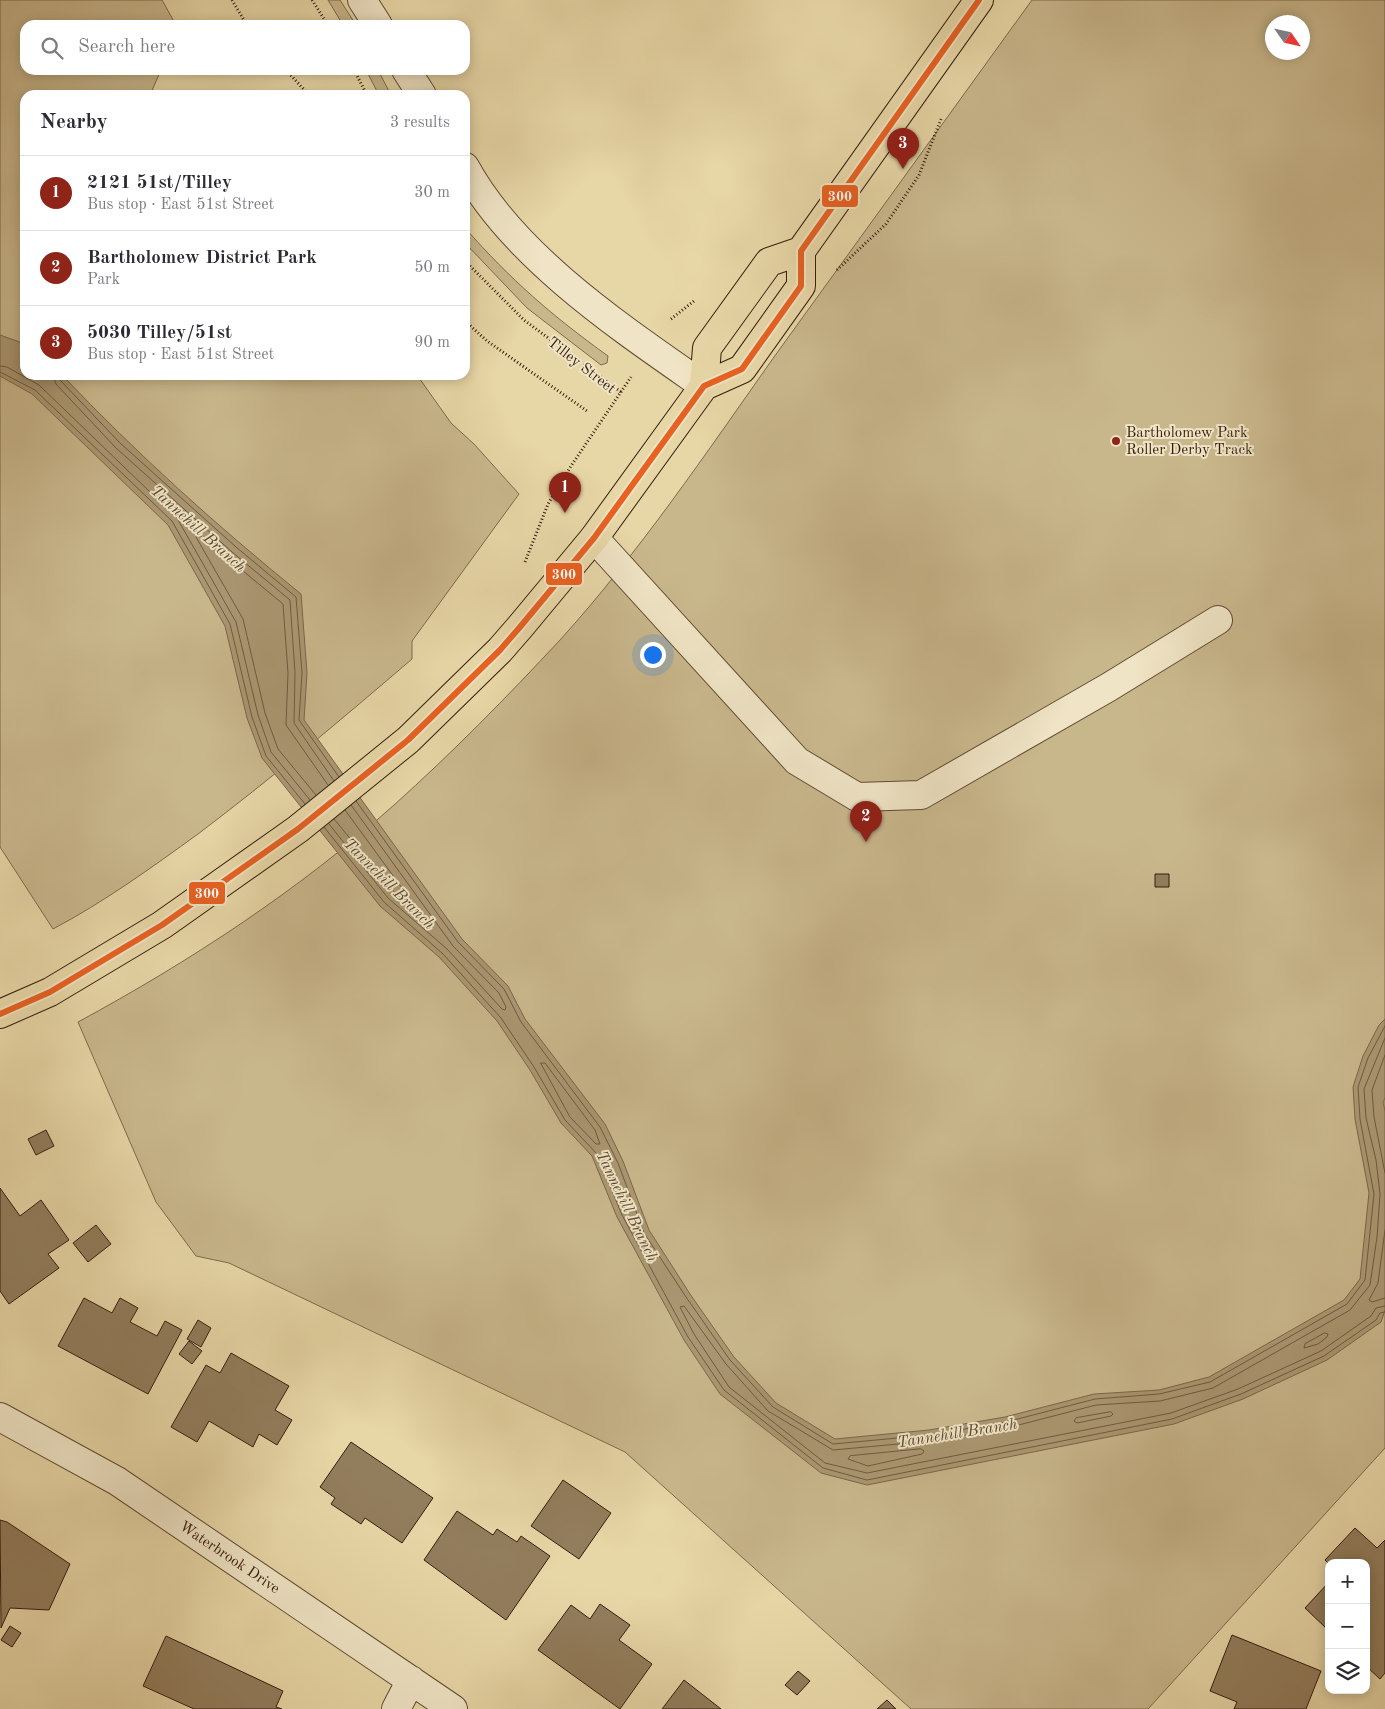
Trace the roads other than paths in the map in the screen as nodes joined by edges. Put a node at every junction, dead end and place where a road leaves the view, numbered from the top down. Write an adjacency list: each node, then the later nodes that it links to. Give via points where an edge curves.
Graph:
1 (362, 0): 3 (street)
2 (979, 0): 7 (main road)
3 (375, 20)
4 (409, 75): 5 (street)
5 (419, 90)
6 (470, 176): 8 (street, via 520,242 604,314)
7 (801, 251): 8 (main road, via 801,286 742,368); 8 (main road, via 768,262 707,348)
8 (704, 386): 9 (main road)
9 (594, 538): 10 (street, via 797,761 857,797 921,796); 11 (main road, via 500,650 382,763 298,829 162,925 50,992)
10 (1218, 620)
11 (0, 1014)
12 (0, 1417): 13 (street, Waterbrook Drive, via 117,1481)
13 (411, 1680): 14 (street); 15 (street, Waterbrook Drive)
14 (396, 1709)
15 (453, 1709)

